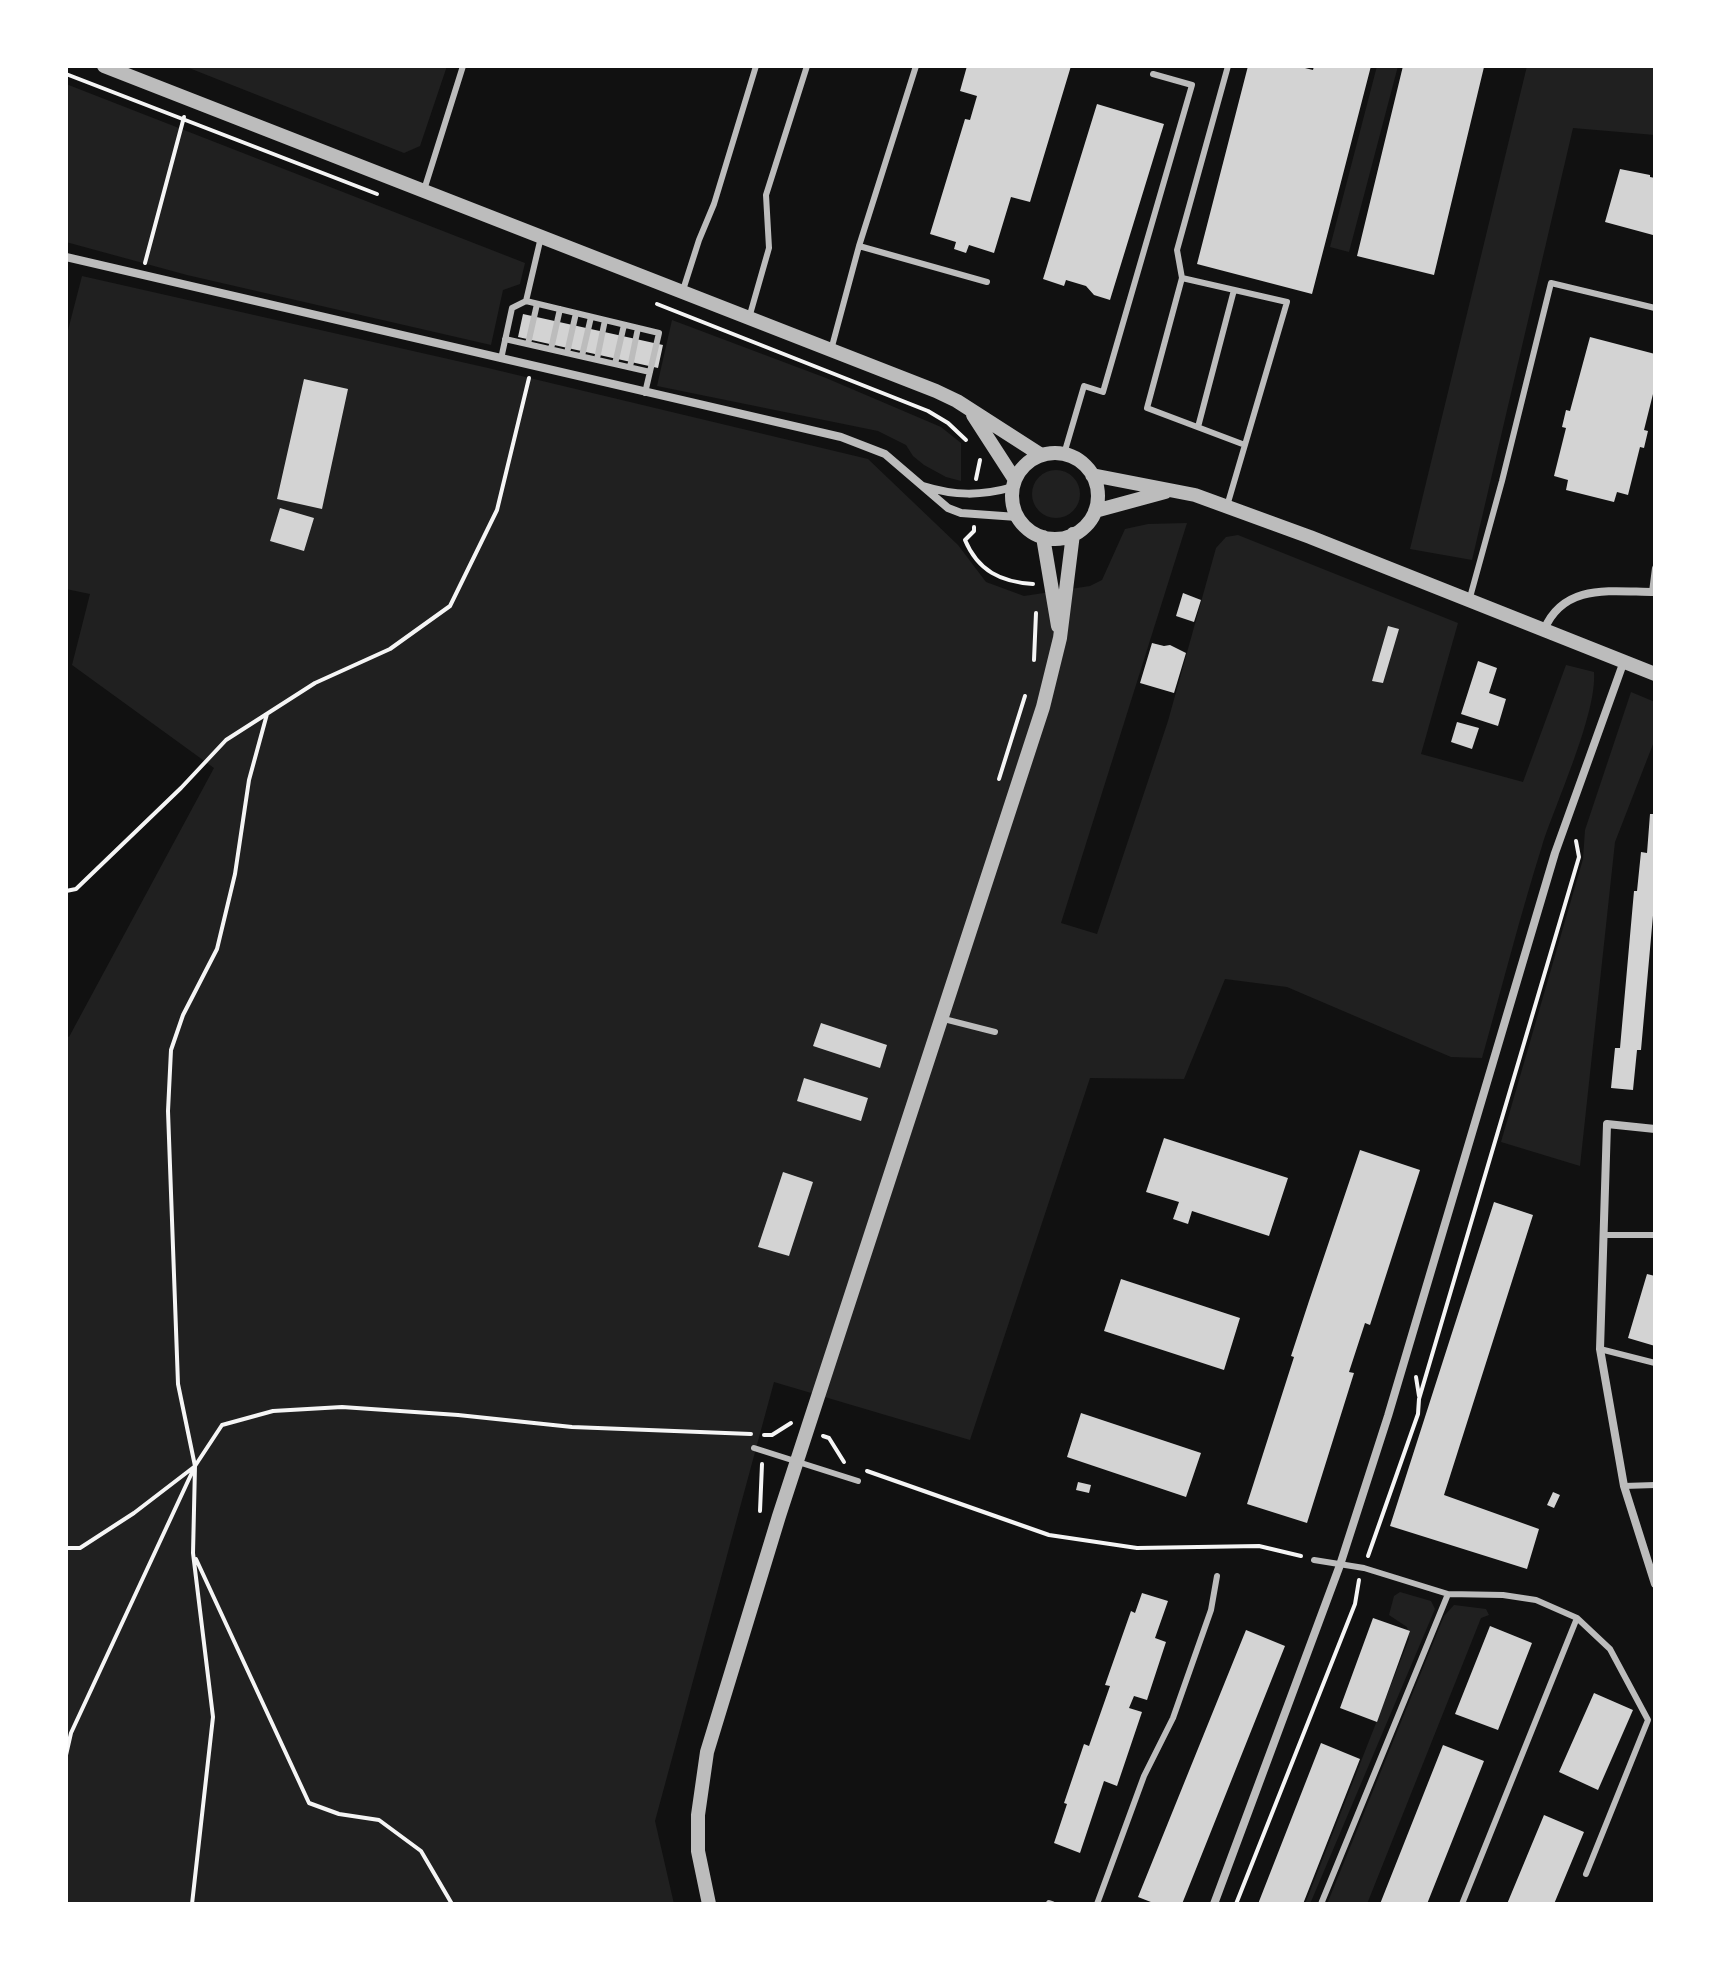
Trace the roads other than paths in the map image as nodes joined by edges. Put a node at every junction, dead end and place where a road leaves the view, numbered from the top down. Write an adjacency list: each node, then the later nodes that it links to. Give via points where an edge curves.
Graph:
1 (104, 66): 8 (street)
2 (463, 66): 8 (lane)
3 (756, 66): 15 (lane)
4 (807, 66): 22 (lane, via 766,195 769,248)
5 (916, 66): 10 (lane)
6 (1228, 66): 12 (lane, via 1177,250)
7 (1153, 74): 41 (lane, via 1192,85 1103,392 1084,386)
8 (424, 190): 9 (street)
9 (541, 237): 15 (street); 16 (lane)
10 (859, 246): 13 (lane); 29 (lane)
11 (66, 257): 32 (street)
12 (1182, 278): 14 (lane); 39 (lane, via 1147,408)
13 (987, 282)
14 (1234, 290): 39 (lane); 40 (lane, via 1287,302)
15 (682, 291): 22 (street)
16 (526, 301): 17 (lane); 26 (lane, via 512,308)
17 (537, 304): 19 (lane); 27 (lane)
18 (1655, 308): 54 (lane, via 1551,283)
19 (560, 309): 20 (lane); 28 (lane)
20 (576, 313): 21 (lane); 30 (lane)
21 (591, 317): 23 (lane); 31 (lane)
22 (749, 318): 29 (street)
23 (605, 320): 24 (lane); 33 (lane)
24 (624, 325): 25 (lane); 34 (lane)
25 (638, 328): 35 (lane); 36 (lane, via 659,333)
26 (505, 339): 27 (lane); 32 (lane)
27 (528, 344): 28 (lane)
28 (551, 349): 30 (lane)
29 (831, 350): 38 (street, via 936,391)
30 (567, 353): 31 (lane)
31 (582, 356): 33 (lane)
32 (501, 359): 37 (street)
33 (597, 359): 34 (lane)
34 (615, 364): 35 (lane)
35 (630, 367): 36 (lane)
36 (650, 372): 37 (lane)
37 (645, 393): 45 (street, via 851,440 885,454)
38 (971, 411): 42 (street); 44 (street)
39 (1198, 427): 40 (lane)
40 (1245, 445): 47 (lane)
41 (1064, 454): 42 (street); 43 (street)
42 (1041, 455): 44 (street, via 1021,470)
43 (1092, 475): 46 (street); 48 (street)
44 (1014, 484): 45 (street, via 975,495); 49 (street)
45 (918, 485): 49 (street, via 948,508)
46 (1169, 491): 47 (street); 48 (street)
47 (1227, 506): 54 (street)
48 (1095, 511): 50 (street)
49 (1017, 517): 51 (street)
50 (1073, 534): 51 (street); 56 (street)
51 (1043, 537): 56 (street)
52 (1655, 568): 53 (lane)
53 (1654, 592): 55 (street, via 1590,592 1550,615)
54 (1469, 601): 55 (street)
55 (1544, 630): 57 (street)
56 (1060, 638): 59 (street, via 1043,707)
57 (1624, 661): 58 (street); 72 (street, via 1555,853)
58 (1655, 674)
59 (940, 1018): 60 (lane); 67 (street)
60 (995, 1032)
61 (1655, 1129): 62 (street, via 1607,1124)
62 (1603, 1235): 63 (lane); 64 (street)
63 (1655, 1235)
64 (1600, 1349): 65 (lane); 70 (street)
65 (1655, 1363)
66 (754, 1448): 67 (lane)
67 (798, 1462): 68 (lane); 78 (street, via 703,1771 698,1851)
68 (858, 1481)
69 (1655, 1485): 70 (lane)
70 (1624, 1486): 74 (street)
71 (1314, 1560): 72 (lane)
72 (1340, 1565): 75 (lane); 80 (street)
73 (1217, 1576): 79 (lane, via 1211,1610 1173,1718 1144,1776)
74 (1655, 1584)
75 (1448, 1594): 76 (lane, via 1536,1600); 81 (lane)
76 (1577, 1618): 77 (lane, via 1610,1649 1648,1720); 82 (lane)
77 (1586, 1874)
78 (709, 1904)
79 (1097, 1904)
80 (1214, 1904)
81 (1321, 1904)
82 (1462, 1904)

